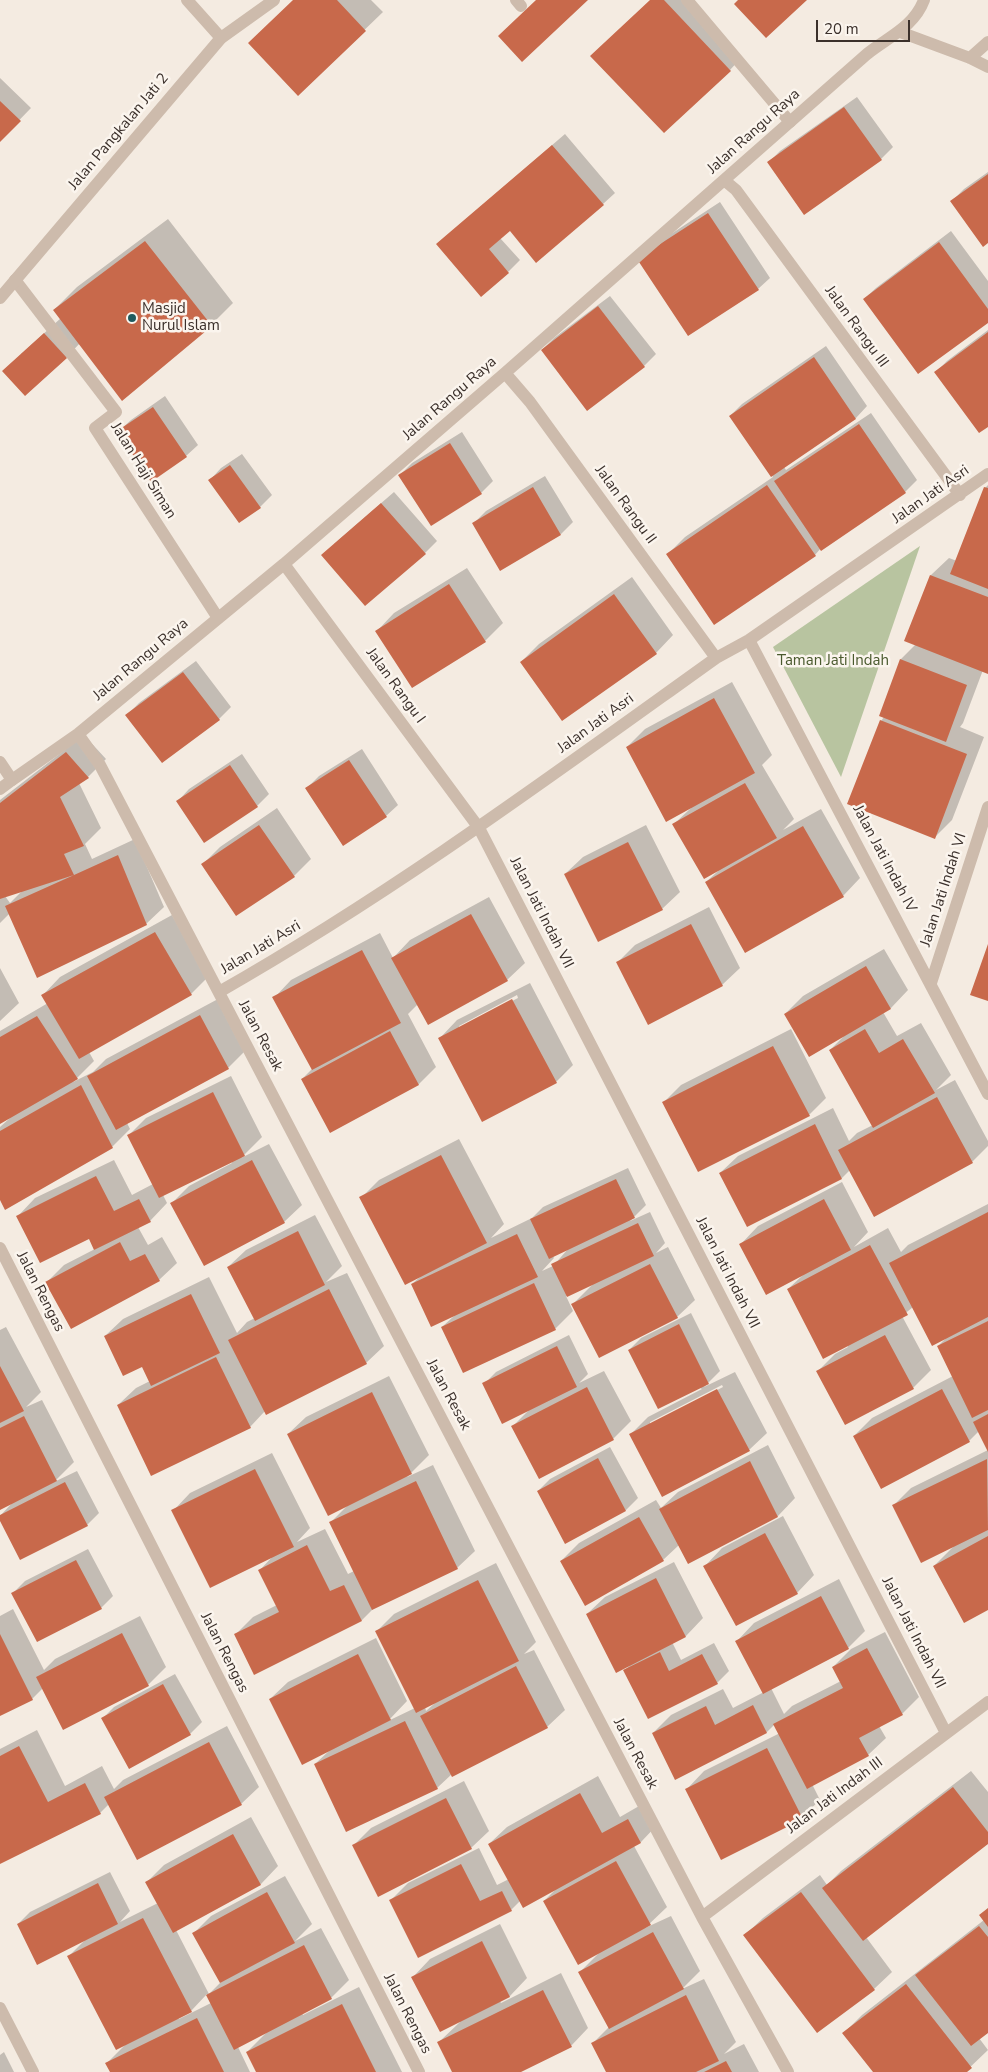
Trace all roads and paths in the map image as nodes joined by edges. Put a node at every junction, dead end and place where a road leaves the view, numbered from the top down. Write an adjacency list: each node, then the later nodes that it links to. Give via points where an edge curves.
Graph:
1 (187, 0): 6 (street)
2 (274, 0): 6 (street, Jalan Pangkalan Jati 2)
3 (687, 0): 10 (street)
4 (924, 0): 5 (street, Jalan Rangu Raya)
5 (900, 32): 8 (street); 10 (street, Jalan Rangu Raya, via 884,40)
6 (221, 38): 12 (street, Jalan Pangkalan Jati 2)
7 (988, 42): 8 (street)
8 (970, 58): 9 (street)
9 (988, 67)
10 (790, 122): 11 (street, Jalan Rangu Raya)
11 (724, 180): 14 (street, Jalan Rangu Raya); 16 (street, Jalan Rangu III, via 736,190)
12 (15, 280): 13 (street, Jalan Pangkalan Jati 2); 18 (street, Jalan Haji Siman, via 116,412 95,428)
13 (0, 298)
14 (505, 374): 17 (street, Jalan Rangu Raya); 20 (street, Jalan Rangu II, via 530,402)
15 (988, 474): 16 (street, Jalan Jati Asri)
16 (960, 495): 19 (street, Jalan Jati Asri)
17 (284, 564): 18 (street, Jalan Rangu Raya); 26 (street, Jalan Rangu I)
18 (218, 618): 21 (street, Jalan Rangu Raya)
19 (750, 640): 20 (street, Jalan Jati Asri); 27 (street, Jalan Jati Indah IV)
20 (716, 658): 26 (street, Jalan Jati Asri)
21 (78, 734): 23 (street, Jalan Rangu Raya); 28 (street, Jalan Resak, via 100,765)
22 (0, 762): 23 (street)
23 (12, 780): 24 (street, Jalan Rangu Raya)
24 (0, 789)
25 (988, 807): 27 (street, Jalan Jati Indah VI)
26 (479, 828): 28 (street, Jalan Jati Asri, via 273,961); 32 (street, Jalan Jati Indah VII)
27 (931, 983): 29 (street, Jalan Jati Indah IV)
28 (219, 992): 33 (street, Jalan Resak)
29 (988, 1094)
30 (0, 1248): 36 (street, Jalan Rengas)
31 (988, 1702): 32 (street, Jalan Jati Indah III)
32 (946, 1733): 33 (street, Jalan Jati Indah III)
33 (702, 1917): 37 (street, Jalan Resak)
34 (1, 2011): 35 (street)
35 (33, 2072)
36 (419, 2072)
37 (788, 2072)

